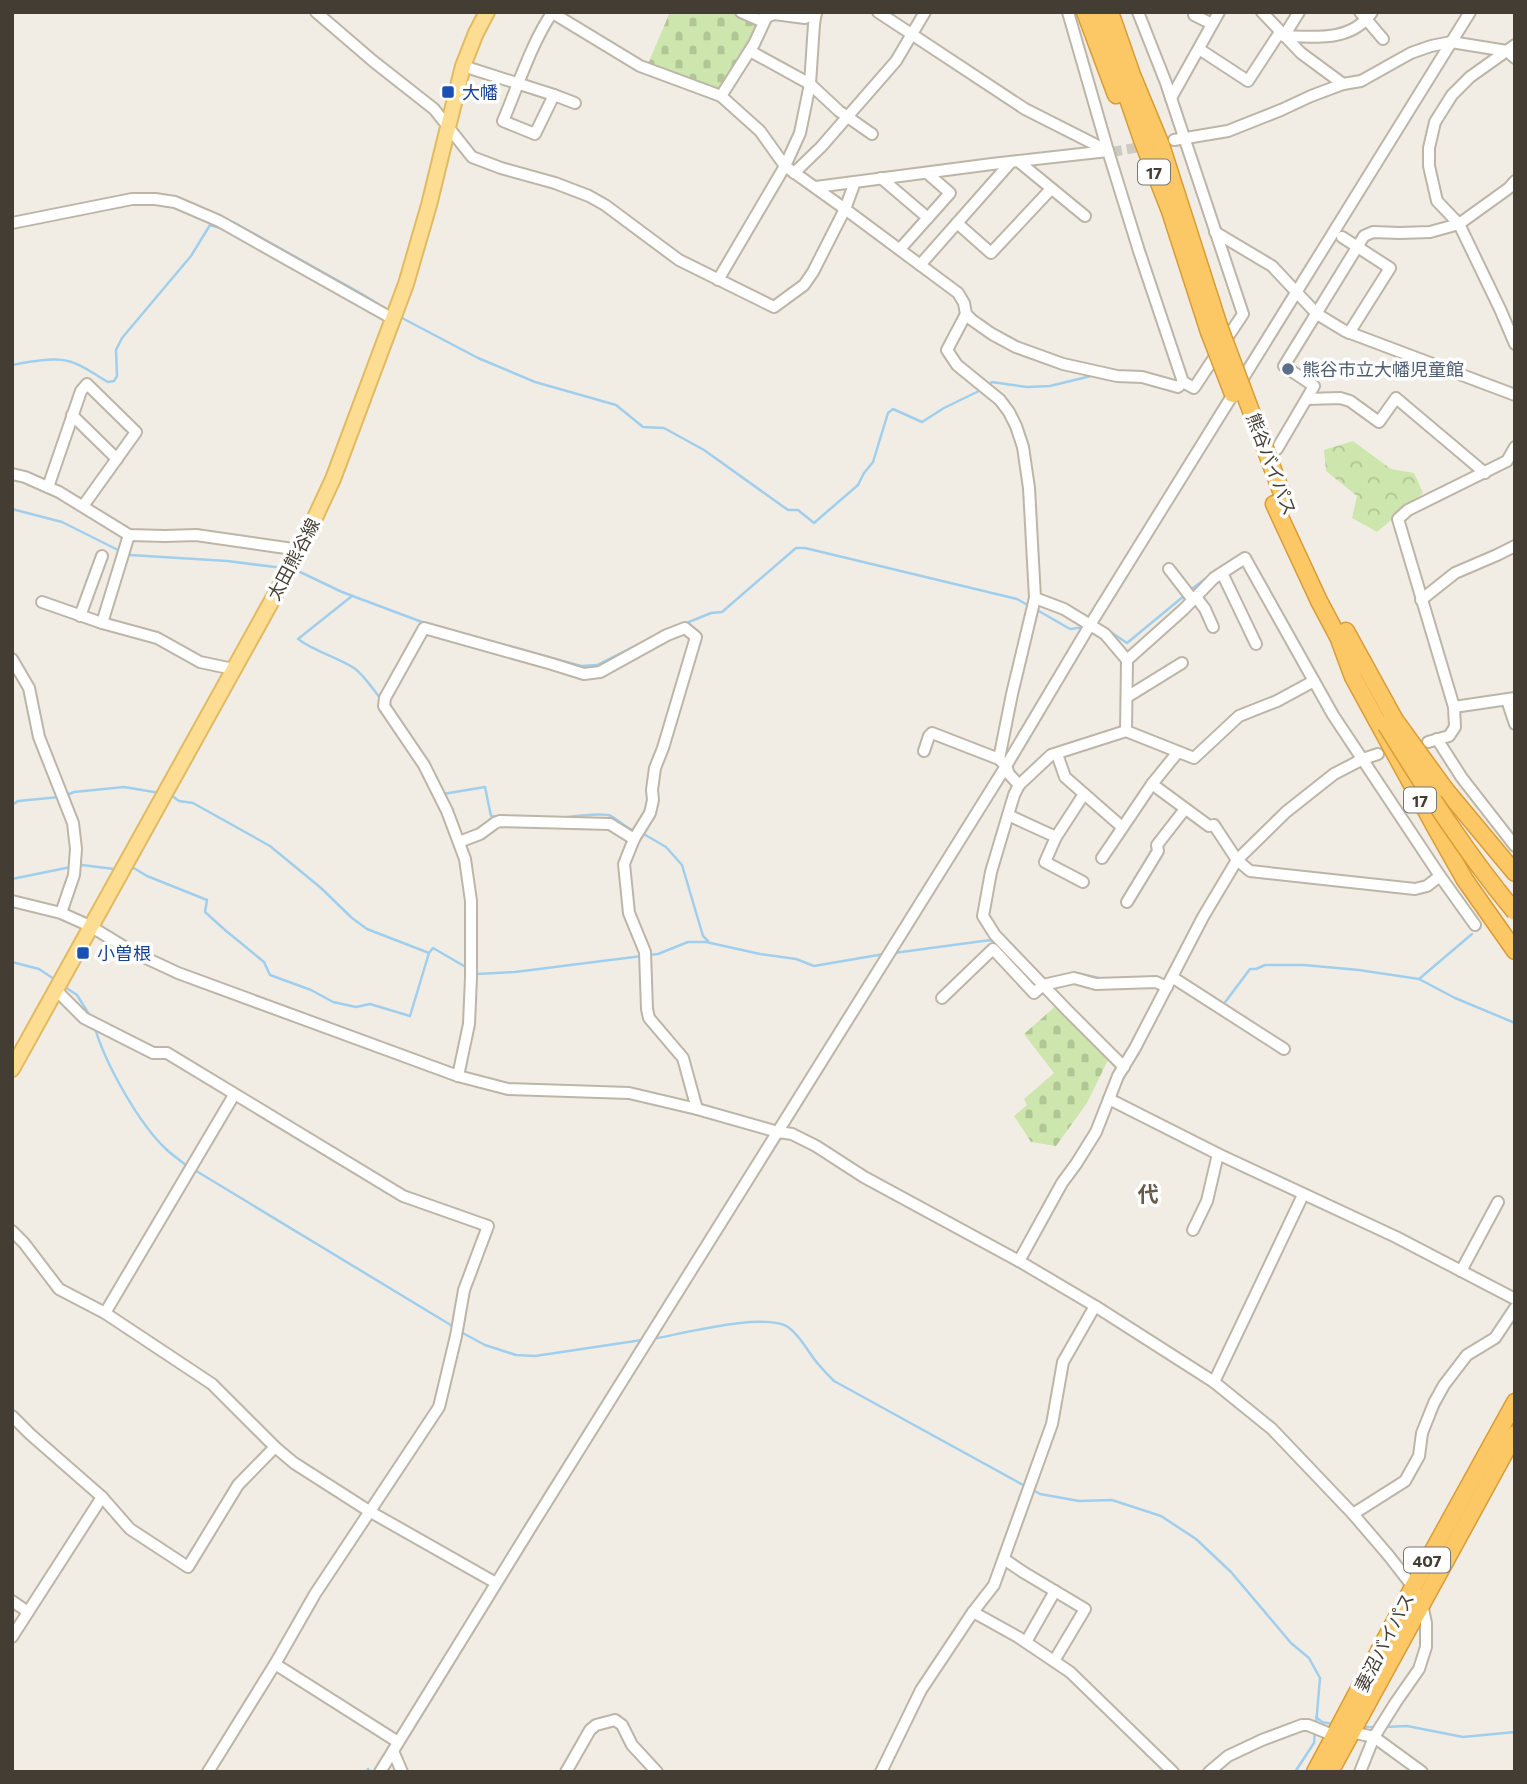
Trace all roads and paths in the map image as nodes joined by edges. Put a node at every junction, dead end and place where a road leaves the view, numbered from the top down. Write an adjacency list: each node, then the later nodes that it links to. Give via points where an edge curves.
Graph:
1 (316, 12): 38 (street)
2 (487, 12): 29 (main road, 太田熊谷線)
3 (551, 12): 30 (street); 34 (street, via 640,66)
4 (741, 12): 20 (street, via 759,20)
5 (878, 12): 22 (street)
6 (925, 12): 22 (street)
7 (1068, 12): 41 (street)
8 (1085, 12): 51 (highway, 17, via 1107,74)
9 (1098, 12): 51 (highway, 熊谷バイパス / 17)
10 (1110, 12): 40 (highway, 熊谷バイパス / 17, via 1132,75)
11 (1122, 12): 40 (highway, 17)
12 (1138, 12): 35 (street)
13 (1196, 12): 21 (street, via 1194,15)
14 (1219, 12): 21 (street)
15 (1262, 12): 23 (street)
16 (1299, 12): 23 (street)
17 (816, 13): 20 (street, via 805,18); 31 (street)
18 (1469, 13): 25 (street)
19 (1366, 15): 23 (street, via 1341,35); 24 (street)
20 (767, 16): 27 (street)
21 (1212, 24): 26 (street)
22 (913, 34): 37 (street, via 896,61); 41 (street, via 1025,108)
23 (1282, 34): 26 (street, via 1248,80); 32 (street)
24 (1383, 39)
25 (1451, 42): 28 (street); 32 (street, via 1411,53 1361,81); 63 (street)
26 (1199, 49): 35 (street)
27 (750, 51): 31 (street); 34 (street)
28 (1512, 51): 56 (street, via 1460,87 1432,127 1429,166 1437,201)
29 (463, 66): 30 (street); 38 (main road, 太田熊谷線)
30 (519, 84): 33 (street); 33 (street, via 503,121 535,134)
31 (810, 84): 37 (street); 43 (street)
32 (1343, 84): 40 (street, via 1228,131)
33 (554, 95): 36 (street)
34 (721, 96): 43 (street, via 760,131)
35 (1171, 98): 40 (street)
36 (576, 103)
37 (847, 116): 39 (street); 43 (street, via 821,147)
38 (448, 124): 62 (street, via 472,157 589,196 679,260); 66 (main road, 太田熊谷線, via 420,238)
39 (872, 134)
40 (1173, 141): 57 (street); 67 (highway, 熊谷バイパス / 17)
41 (1110, 152): 42 (street); 70 (street)
42 (1014, 161): 44 (street); 49 (street); 55 (street)
43 (790, 169): 48 (street); 62 (street)
44 (927, 173): 45 (street); 53 (street, via 950,193)
45 (881, 178): 47 (street); 53 (street)
46 (1515, 181): 56 (street)
47 (855, 182): 48 (street); 50 (street)
48 (816, 187): 50 (street)
49 (1051, 188): 52 (street); 55 (street, via 991,253)
50 (845, 209): 60 (street); 62 (street, via 804,285 774,307)
51 (1170, 211): 67 (highway, 熊谷バイパス / 17)
52 (1084, 216)
53 (929, 218): 60 (street)
54 (12, 223): 66 (street, via 132,199 175,202 230,227)
55 (957, 223): 61 (street)
56 (1459, 224): 59 (street, via 1430,232 1373,232); 69 (street)
57 (1215, 232): 63 (street, via 1272,266); 70 (street, via 1243,314 1194,388)
58 (1342, 237): 59 (street)
59 (1357, 247): 65 (street); 68 (street, via 1390,268)
60 (900, 249): 61 (street)
61 (920, 265): 64 (street, via 958,293)
62 (719, 280)
63 (1297, 292): 65 (street); 94 (street)
64 (966, 314): 70 (street, via 1016,347 1063,364 1178,387); 91 (street, via 947,350 957,365 1000,400 1016,426 1030,488)
65 (1317, 314): 68 (street); 72 (street, via 1284,366 1314,386)
66 (393, 319): 84 (main road, 太田熊谷線, via 333,479)
67 (1214, 329): 80 (highway, 熊谷バイパス / 17, bridge)
68 (1349, 332): 71 (street)
69 (1515, 344)
70 (1183, 382)
71 (1515, 395)
72 (1307, 399): 75 (street); 77 (street, via 1350,401 1379,422 1396,398)
73 (72, 415): 76 (street); 76 (street, via 87,384 136,432); 79 (street)
74 (1515, 447): 77 (street, via 1507,461)
75 (1277, 449)
76 (117, 459): 81 (street)
77 (1485, 473): 89 (street, via 1398,519)
78 (12, 474): 79 (street)
79 (48, 487): 81 (street)
80 (1279, 501): 96 (highway, 熊谷バイパス / 17); 106 (highway, 熊谷バイパス / 17)
81 (83, 506): 82 (street)
82 (125, 546): 84 (street, via 197,535); 93 (street)
83 (1515, 546): 89 (street, via 1455,573)
84 (300, 550): 101 (main road, 太田熊谷線)
85 (102, 556): 92 (street)
86 (1169, 569): 88 (street)
87 (1222, 573): 88 (street); 97 (street); 102 (street, via 1245,558)
88 (1194, 598): 95 (street); 99 (street)
89 (1421, 600): 105 (street)
90 (42, 602): 92 (street)
91 (1034, 605): 94 (street, via 1064,610); 114 (street, via 1012,694)
92 (80, 615): 93 (street)
93 (102, 623): 101 (street, via 157,638 200,662)
94 (1094, 627): 99 (street); 114 (street)
95 (1213, 628)
96 (1340, 642): 106 (highway, 熊谷バイパス / 17); 137 (highway, 17, via 1353,677 1435,828)
97 (1256, 644)
98 (12, 659): 134 (street, via 29,688 39,737 73,823 75,866)
99 (1127, 660): 103 (street)
100 (1182, 663): 103 (street)
101 (233, 669): 136 (main road, 太田熊谷線)
102 (1314, 681): 110 (street, via 1239,716 1194,758); 113 (street)
103 (1126, 697): 108 (street)
104 (1511, 699): 105 (street); 107 (street)
105 (1454, 707): 124 (street, via 1455,727 1449,736 1433,740)
106 (1390, 723): 127 (highway, 熊谷バイパス / 17, bridge); 130 (highway, 17, bridge); 133 (highway, 17, bridge, via 1437,807)
107 (1515, 724)
108 (1126, 731): 110 (street); 111 (street)
109 (924, 751): 114 (street, via 932,733)
110 (1178, 752): 115 (street)
111 (1056, 754): 116 (street); 117 (street, via 1065,777)
112 (1378, 754): 113 (street)
113 (1363, 759): 126 (street, via 1334,774 1286,812); 128 (street)
114 (1003, 762): 116 (street); 149 (street)
115 (1152, 784): 118 (street); 120 (street)
116 (1019, 785): 119 (street)
117 (1084, 794): 120 (street); 122 (street)
118 (1185, 809): 126 (street, via 1209,827 1214,825); 132 (street, via 1157,845 1158,851)
119 (1008, 814): 122 (street); 140 (street, via 983,916)
120 (1122, 827): 125 (street)
121 (637, 834): 123 (street, via 610,824 500,821); 123 (street, via 650,813 655,768 696,637 685,628 600,672 584,674 424,628 384,702 425,765); 148 (street, via 624,864 629,913 644,955 647,1010 683,1058)
122 (1056, 837): 129 (street, via 1045,862)
123 (459, 842): 145 (street, via 471,901 471,977 469,1024)
124 (1515, 846)
125 (1102, 858)
126 (1237, 860): 128 (street, via 1253,871 1415,889); 138 (street)
127 (1515, 873)
128 (1440, 876): 135 (street)
129 (1083, 882)
130 (1515, 896)
131 (12, 901): 134 (street)
132 (1127, 902)
133 (1515, 912)
134 (61, 913): 136 (street)
135 (1475, 925)
136 (90, 926): 139 (main road, 太田熊谷線); 145 (street, via 177,973)
137 (1515, 951)
138 (1171, 981): 140 (street, via 1096,984 1074,978); 142 (street); 143 (street)
139 (58, 985): 144 (main road, 太田熊谷線); 146 (street, via 85,1018 153,1054 167,1053)
140 (1043, 985): 141 (street, via 1034,993 993,949); 143 (street)
141 (942, 998)
142 (1284, 1049)
143 (1124, 1067): 147 (street)
144 (12, 1069)
145 (458, 1076): 148 (street, via 508,1089 629,1093)
146 (234, 1095): 160 (street); 167 (street, via 403,1196 488,1226 464,1290 439,1407)
147 (1110, 1099): 150 (street); 155 (street, via 1096,1132)
148 (697, 1109): 149 (street)
149 (778, 1132): 155 (street, via 816,1146); 170 (street)
150 (1218, 1154): 151 (street); 153 (street, via 1207,1201)
151 (1303, 1195): 156 (street); 161 (street)
152 (1498, 1202): 156 (street)
153 (1193, 1230)
154 (12, 1231): 160 (street, via 59,1289)
155 (1019, 1261): 158 (street)
156 (1461, 1271): 157 (street)
157 (1515, 1298)
158 (1095, 1306): 161 (street); 169 (street, via 1063,1363 1052,1424)
159 (1515, 1308): 168 (street, via 1495,1338 1467,1355 1444,1385 1422,1433 1419,1456 1405,1481)
160 (104, 1313): 165 (street, via 212,1384)
161 (1214, 1382): 168 (street, via 1272,1429)
162 (1515, 1402): 171 (highway, 妻沼バイパス / 407)
163 (12, 1416): 166 (street)
164 (1515, 1434): 174 (highway, 妻沼バイパス / 407)
165 (275, 1447): 166 (street, via 238,1485 188,1567 130,1529); 167 (street)
166 (102, 1497): 175 (street)
167 (369, 1511): 170 (street); 180 (street)
168 (1353, 1514): 171 (street)
169 (1004, 1559): 172 (street); 176 (street, via 994,1585)
170 (496, 1583): 183 (street)
171 (1412, 1587): 174 (street); 181 (highway, 妻沼バイパス / 407)
172 (1055, 1591): 178 (street); 179 (street, via 1085,1609)
173 (12, 1601): 175 (street)
174 (1422, 1604): 181 (highway, 妻沼バイパス / 407); 182 (street, via 1426,1647 1419,1669)
175 (28, 1612): 177 (street)
176 (973, 1612): 178 (street); 189 (street, via 920,1690)
177 (12, 1637)
178 (1026, 1642): 179 (street)
179 (1054, 1661): 190 (street)
180 (275, 1664): 183 (street); 184 (street)
181 (1338, 1728): 182 (street); 191 (street, via 1302,1726 1228,1756); 192 (highway, 妻沼バイパス / 407); 193 (highway, 妻沼バイパス / 407)
182 (1376, 1735): 194 (street); 195 (street)
183 (396, 1746): 185 (street); 186 (street)
184 (208, 1772)
185 (380, 1772)
186 (402, 1772)
187 (566, 1772): 188 (street, via 590,1730 615,1720)
188 (657, 1772)
189 (881, 1772)
190 (1173, 1772)
191 (1209, 1772)
192 (1315, 1772)
193 (1330, 1772)
194 (1360, 1772)
195 (1422, 1772)

